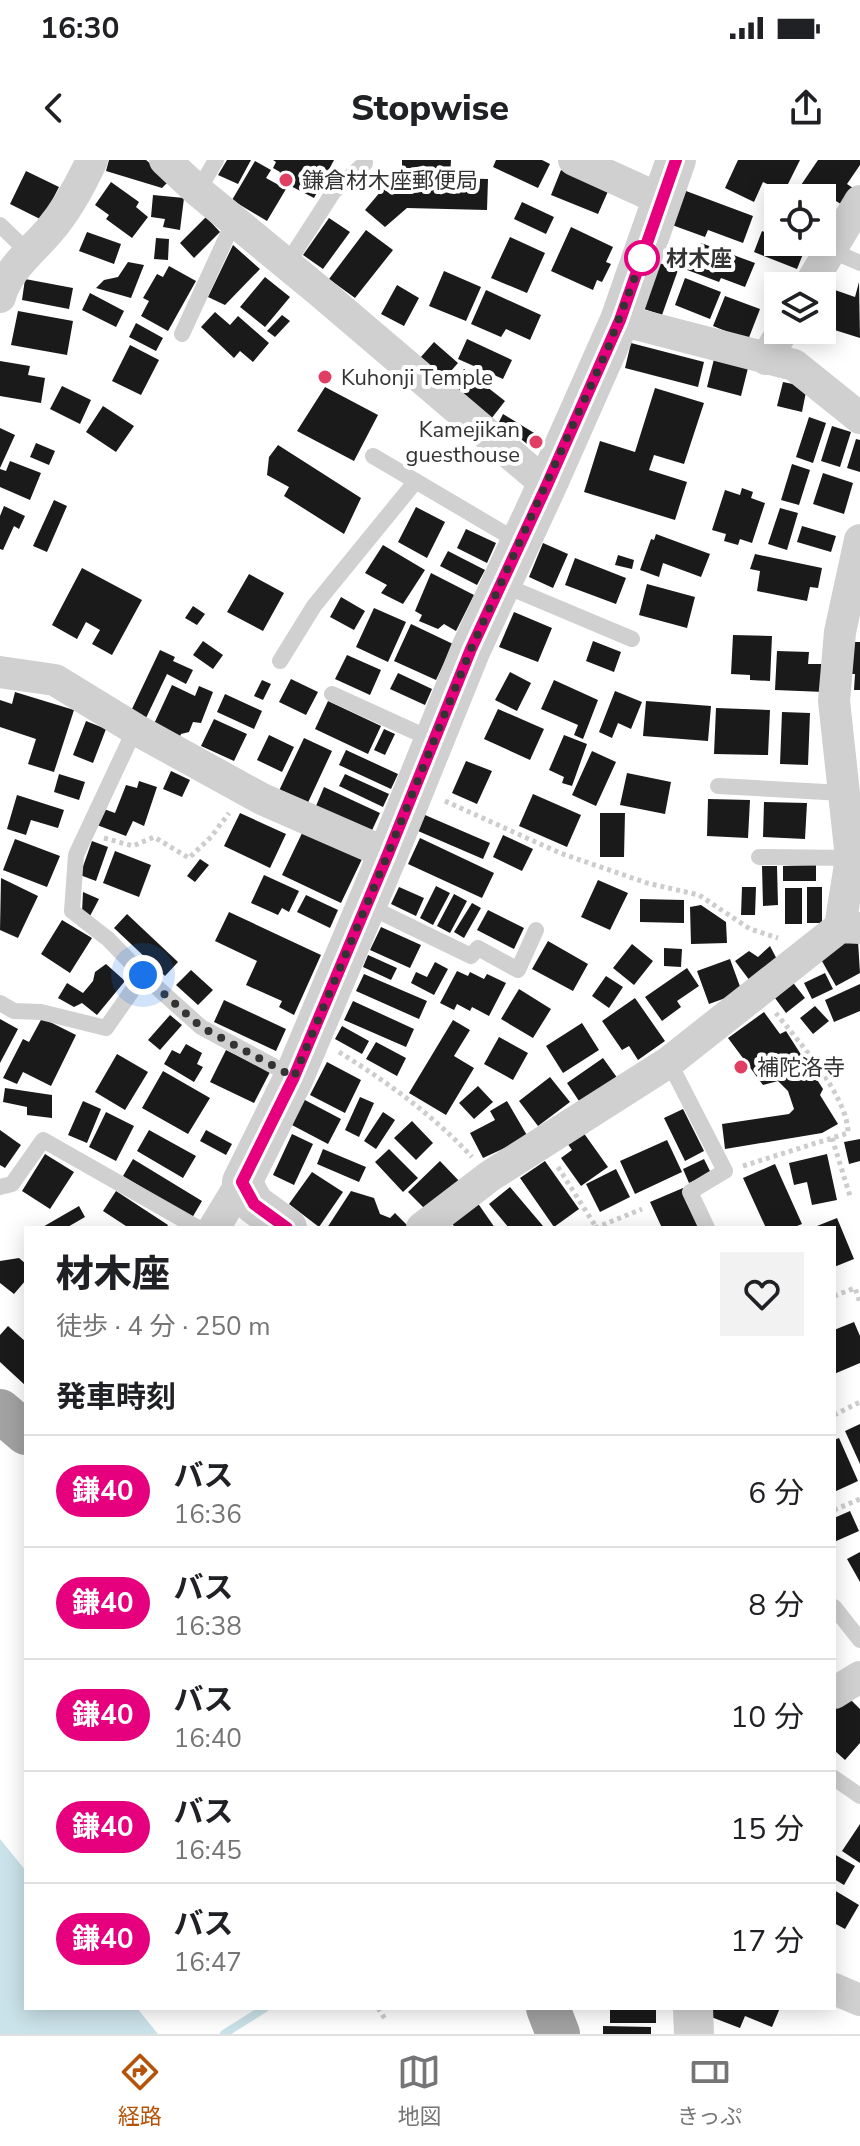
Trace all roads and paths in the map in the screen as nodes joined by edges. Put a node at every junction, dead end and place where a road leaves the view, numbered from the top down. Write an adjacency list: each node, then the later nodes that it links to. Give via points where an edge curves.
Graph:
1 (92, 160): 13 (street, via 50,231)
2 (165, 160): 7 (street)
3 (216, 160): 7 (lane)
4 (574, 160): 8 (street)
5 (676, 160): 8 (street)
6 (365, 163): 16 (lane, via 334,191)
7 (198, 191): 10 (street)
8 (662, 200): 18 (street)
9 (860, 201): 12 (street)
10 (234, 221): 16 (street); 19 (lane)
11 (0, 225): 13 (lane)
12 (836, 240)
13 (28, 252): 17 (street)
14 (836, 253): 15 (lane)
15 (860, 263)
16 (287, 264): 25 (street)
17 (0, 297)
18 (620, 320): 21 (street); 25 (street)
19 (182, 334)
20 (775, 344): 21 (street)
21 (766, 359): 22 (street, via 794,365)
22 (860, 418)
23 (373, 456): 24 (lane)
24 (416, 481): 27 (lane); 30 (lane, via 314,606)
25 (547, 485): 27 (street)
26 (860, 540): 38 (street, via 840,632 834,701)
27 (520, 543): 28 (street)
28 (501, 584): 29 (lane); 34 (street)
29 (632, 639)
30 (280, 661)
31 (0, 672): 33 (street, via 55,680)
32 (332, 694): 34 (lane)
33 (135, 729): 37 (street); 39 (lane)
34 (434, 740): 35 (street)
35 (416, 786): 40 (street); 45 (path, via 560,853 699,895 750,929 785,940)
36 (718, 786): 38 (lane)
37 (247, 790): 39 (path, via 189,858 154,837 133,846); 40 (street)
38 (843, 793): 42 (street)
39 (87, 832): 46 (lane, via 76,855 72,911)
40 (388, 854): 43 (street)
41 (759, 857): 42 (lane)
42 (851, 858): 45 (street)
43 (366, 905): 44 (lane, via 471,956 478,948 518,970); 49 (street)
44 (536, 930)
45 (839, 933): 47 (street)
46 (143, 975): 48 (lane, via 106,1028 14,1011); 51 (lane, via 201,1027)
47 (760, 992): 50 (street); 52 (path, via 829,1081 848,1124 848,1133)
48 (0, 1003)
49 (311, 1035): 51 (street); 55 (path, via 405,1096)
50 (669, 1062): 53 (street); 54 (lane)
51 (294, 1077): 56 (street)
52 (832, 1138): 54 (path); 58 (path)
53 (543, 1142): 55 (street); 64 (path)
54 (725, 1171): 66 (lane, via 690,1192)
55 (490, 1176): 63 (street)
56 (242, 1182): 61 (street); 62 (street, via 254,1204)
57 (0, 1187): 60 (lane, via 12,1184 43,1140)
58 (850, 1196)
59 (642, 1209): 65 (path)
60 (194, 1226)
61 (215, 1226)
62 (284, 1226)
63 (425, 1226)
64 (595, 1226)
65 (601, 1226)
66 (706, 1226)
67 (836, 1295): 68 (path, via 855,1288)
68 (860, 1303)
69 (860, 1402): 71 (path)
70 (0, 1411): 72 (highway)
71 (836, 1414)
72 (24, 1431)
73 (860, 1499): 74 (path)
74 (836, 1509)
75 (836, 1610): 76 (lane)
76 (860, 1640)
77 (860, 1677): 78 (street)
78 (836, 1692)
79 (836, 1779): 80 (lane)
80 (860, 1796)
81 (836, 1990): 82 (street)
82 (860, 2000)
83 (379, 2010): 86 (path)
84 (549, 2010): 87 (highway)
85 (693, 2010): 88 (street)
86 (385, 2019)
87 (558, 2034)
88 (694, 2034)

